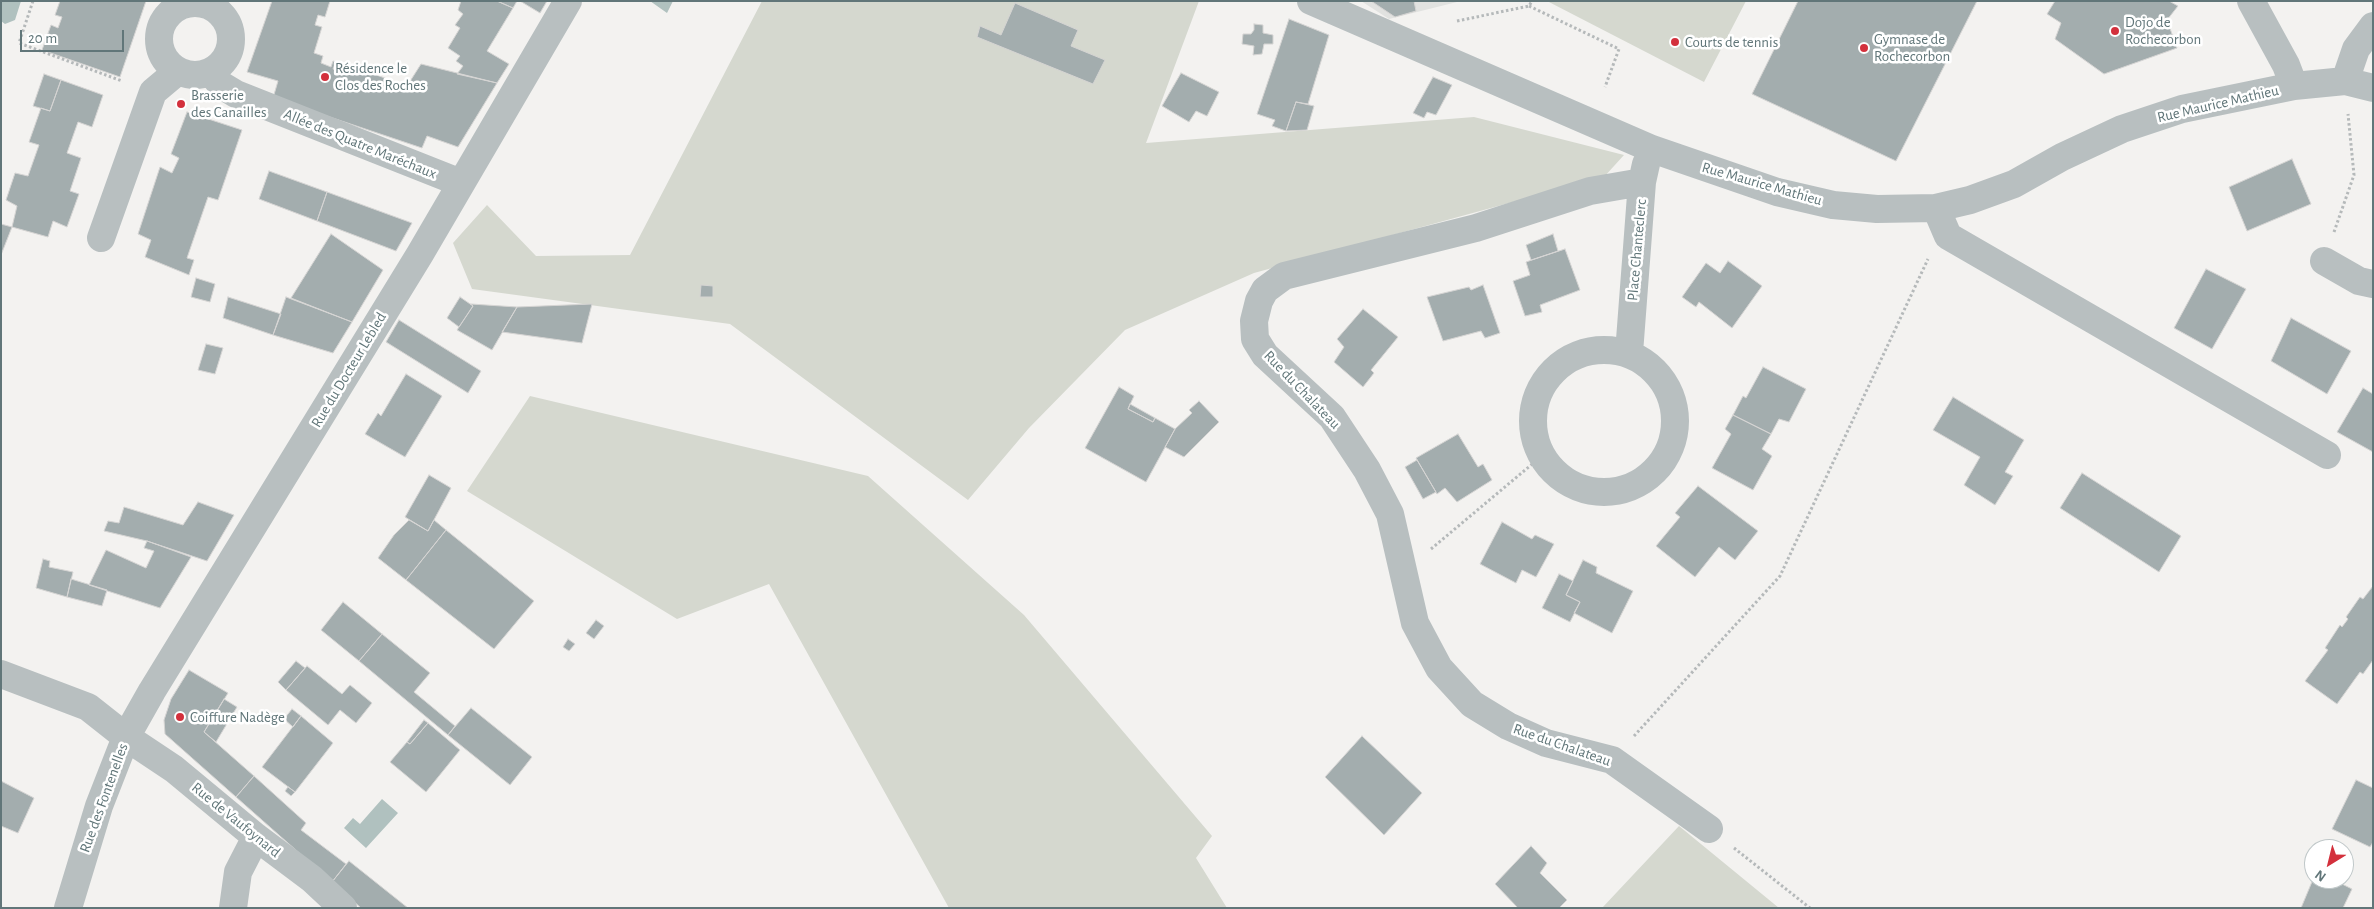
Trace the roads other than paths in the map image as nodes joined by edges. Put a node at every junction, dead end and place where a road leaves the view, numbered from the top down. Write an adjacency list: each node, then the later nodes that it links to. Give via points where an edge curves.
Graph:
1 (568, 1): 13 (street, Rue du Docteur Lebled)
2 (1310, 1): 11 (street, Rue Maurice Mathieu)
3 (2251, 1): 9 (street)
4 (185, 2): 6 (street, via 169,12 159,32 162,55); 7 (street, via 204,3 216,8 230,28 232,42 229,54)
5 (2373, 26): 8 (street, via 2356,49)
6 (178, 71): 7 (street, via 188,75); 15 (street, via 154,92)
7 (211, 72): 13 (street, Allée des Quatre Maréchaux, via 221,86 236,94)
8 (2345, 81): 9 (street, Rue Maurice Mathieu); 10 (street, Rue Maurice Mathieu)
9 (2294, 86): 14 (street, Rue Maurice Mathieu, via 2182,109 2122,129 2062,156 2014,184)
10 (2373, 88)
11 (1652, 148): 12 (street, Place Chanteclerc); 14 (street, Rue Maurice Mathieu, via 1777,192 1833,205 1878,209)
12 (1642, 182): 18 (street, Place Chanteclerc); 22 (street, Rue du Chalateau, via 1590,191 1476,228 1284,276 1265,290 1259,301 1254,321 1255,339 1266,355 1332,418 1367,470 1390,514 1415,623 1439,668 1472,704 1508,726 1546,742 1612,760)
13 (461, 183): 21 (street, Rue du Docteur Lebled)
14 (1936, 208): 19 (street, via 1948,236)
15 (102, 238)
16 (2324, 261): 17 (street, via 2359,281)
17 (2373, 284)
18 (1628, 354): 18 (street, via 1606,349 1583,352 1562,362 1546,379 1536,400 1533,423 1537,445 1548,466 1566,481 1587,490 1611,492 1634,486 1654,472 1668,453 1676,430 1674,406 1666,383 1650,365)
19 (2327, 455)
20 (1, 674): 21 (street, Rue des Fontenelles, via 88,707)
21 (126, 737): 23 (street, Rue de Vaufoynard, via 174,769); 24 (street, Rue des Fontenelles, via 99,806)
22 (1709, 828)
23 (256, 837): 25 (street, via 238,872); 26 (street, Rue de Vaufoynard, via 312,879)
24 (68, 908)
25 (232, 908)
26 (342, 908)

